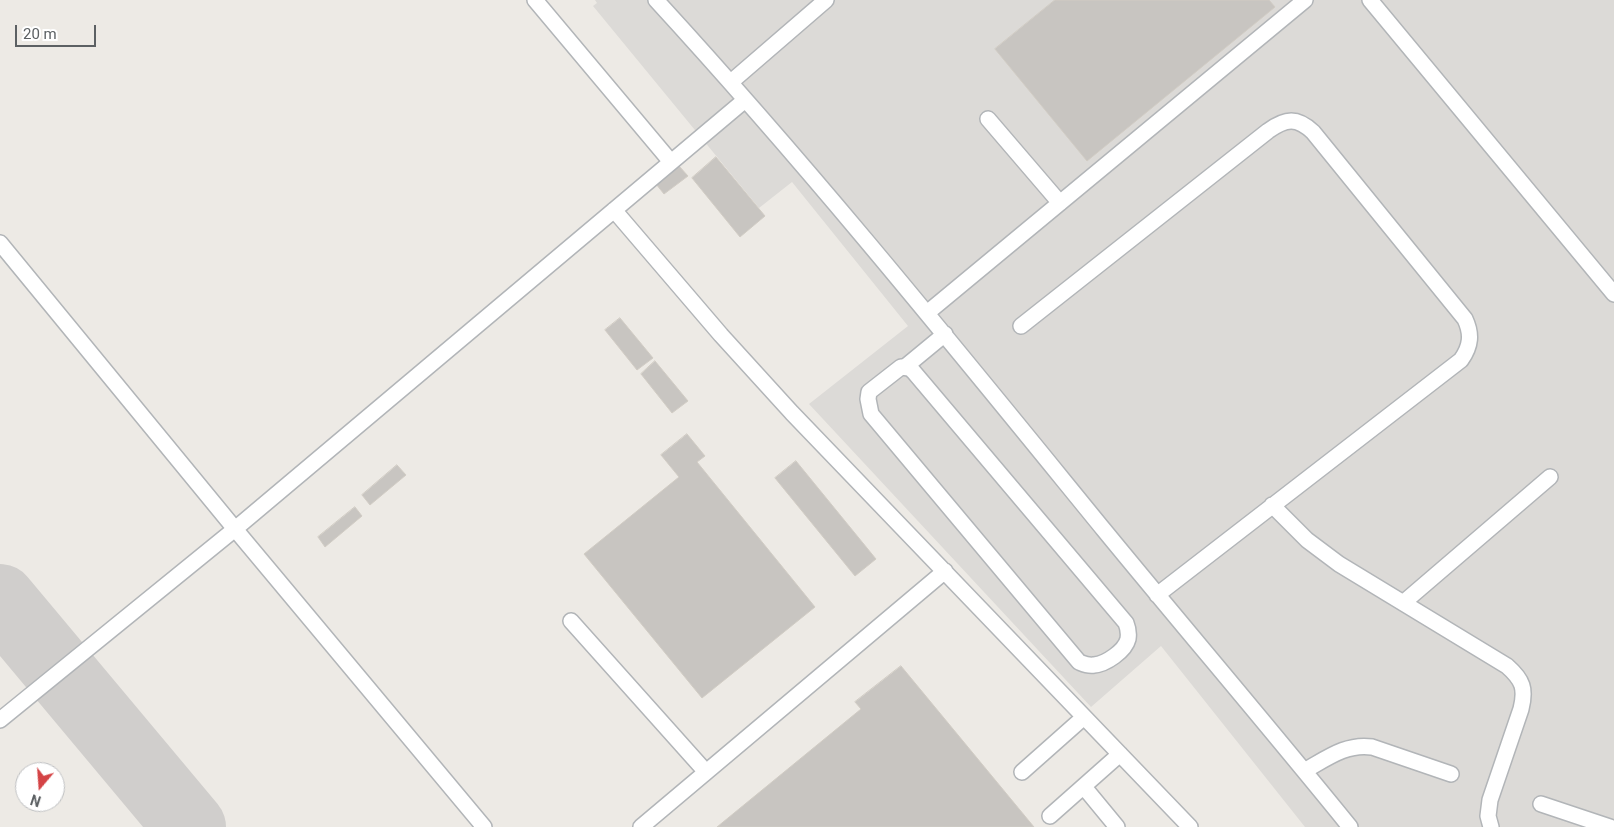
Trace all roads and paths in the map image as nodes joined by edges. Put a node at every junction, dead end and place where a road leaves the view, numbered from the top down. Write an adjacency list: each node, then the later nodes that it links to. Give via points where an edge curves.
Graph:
1 (535, 0): 9 (lane)
2 (656, 0): 6 (lane)
3 (826, 0): 6 (lane)
4 (1305, 0): 10 (lane)
5 (1370, 0): 13 (lane)
6 (732, 82): 7 (lane)
7 (745, 100): 9 (lane); 14 (lane)
8 (988, 119): 10 (lane)
9 (672, 162): 11 (lane)
10 (1060, 203): 14 (lane)
11 (614, 210): 20 (lane); 21 (lane, via 792,413)
12 (0, 242): 20 (lane)
13 (1614, 294)
14 (927, 313): 16 (lane)
15 (1021, 326): 19 (lane, via 1268,131 1286,121 1305,124 1465,319 1470,336 1461,360)
16 (944, 334): 17 (lane); 22 (lane)
17 (905, 367): 17 (lane, via 869,392 871,414 1079,662 1093,666 1108,660 1126,644 1126,623 913,371)
18 (1550, 477): 23 (lane)
19 (1272, 505): 22 (lane); 23 (lane, via 1323,553)
20 (235, 529): 26 (lane); 35 (lane)
21 (945, 571): 25 (lane); 29 (lane)
22 (1157, 595): 28 (lane)
23 (1403, 602): 40 (lane, via 1507,666 1522,685 1521,709 1490,800 1488,816)
24 (570, 621): 29 (lane)
25 (1084, 717): 27 (lane); 30 (lane)
26 (0, 720)
27 (1120, 754): 32 (lane); 38 (lane)
28 (1304, 771): 31 (lane, via 1342,750 1364,746); 39 (lane)
29 (706, 772): 36 (lane)
30 (1022, 772)
31 (1451, 774)
32 (1084, 787): 34 (lane); 37 (lane)
33 (1541, 804): 41 (lane)
34 (1050, 816)
35 (484, 827)
36 (641, 827)
37 (1117, 827)
38 (1190, 827)
39 (1350, 827)
40 (1491, 827)
41 (1610, 827)

